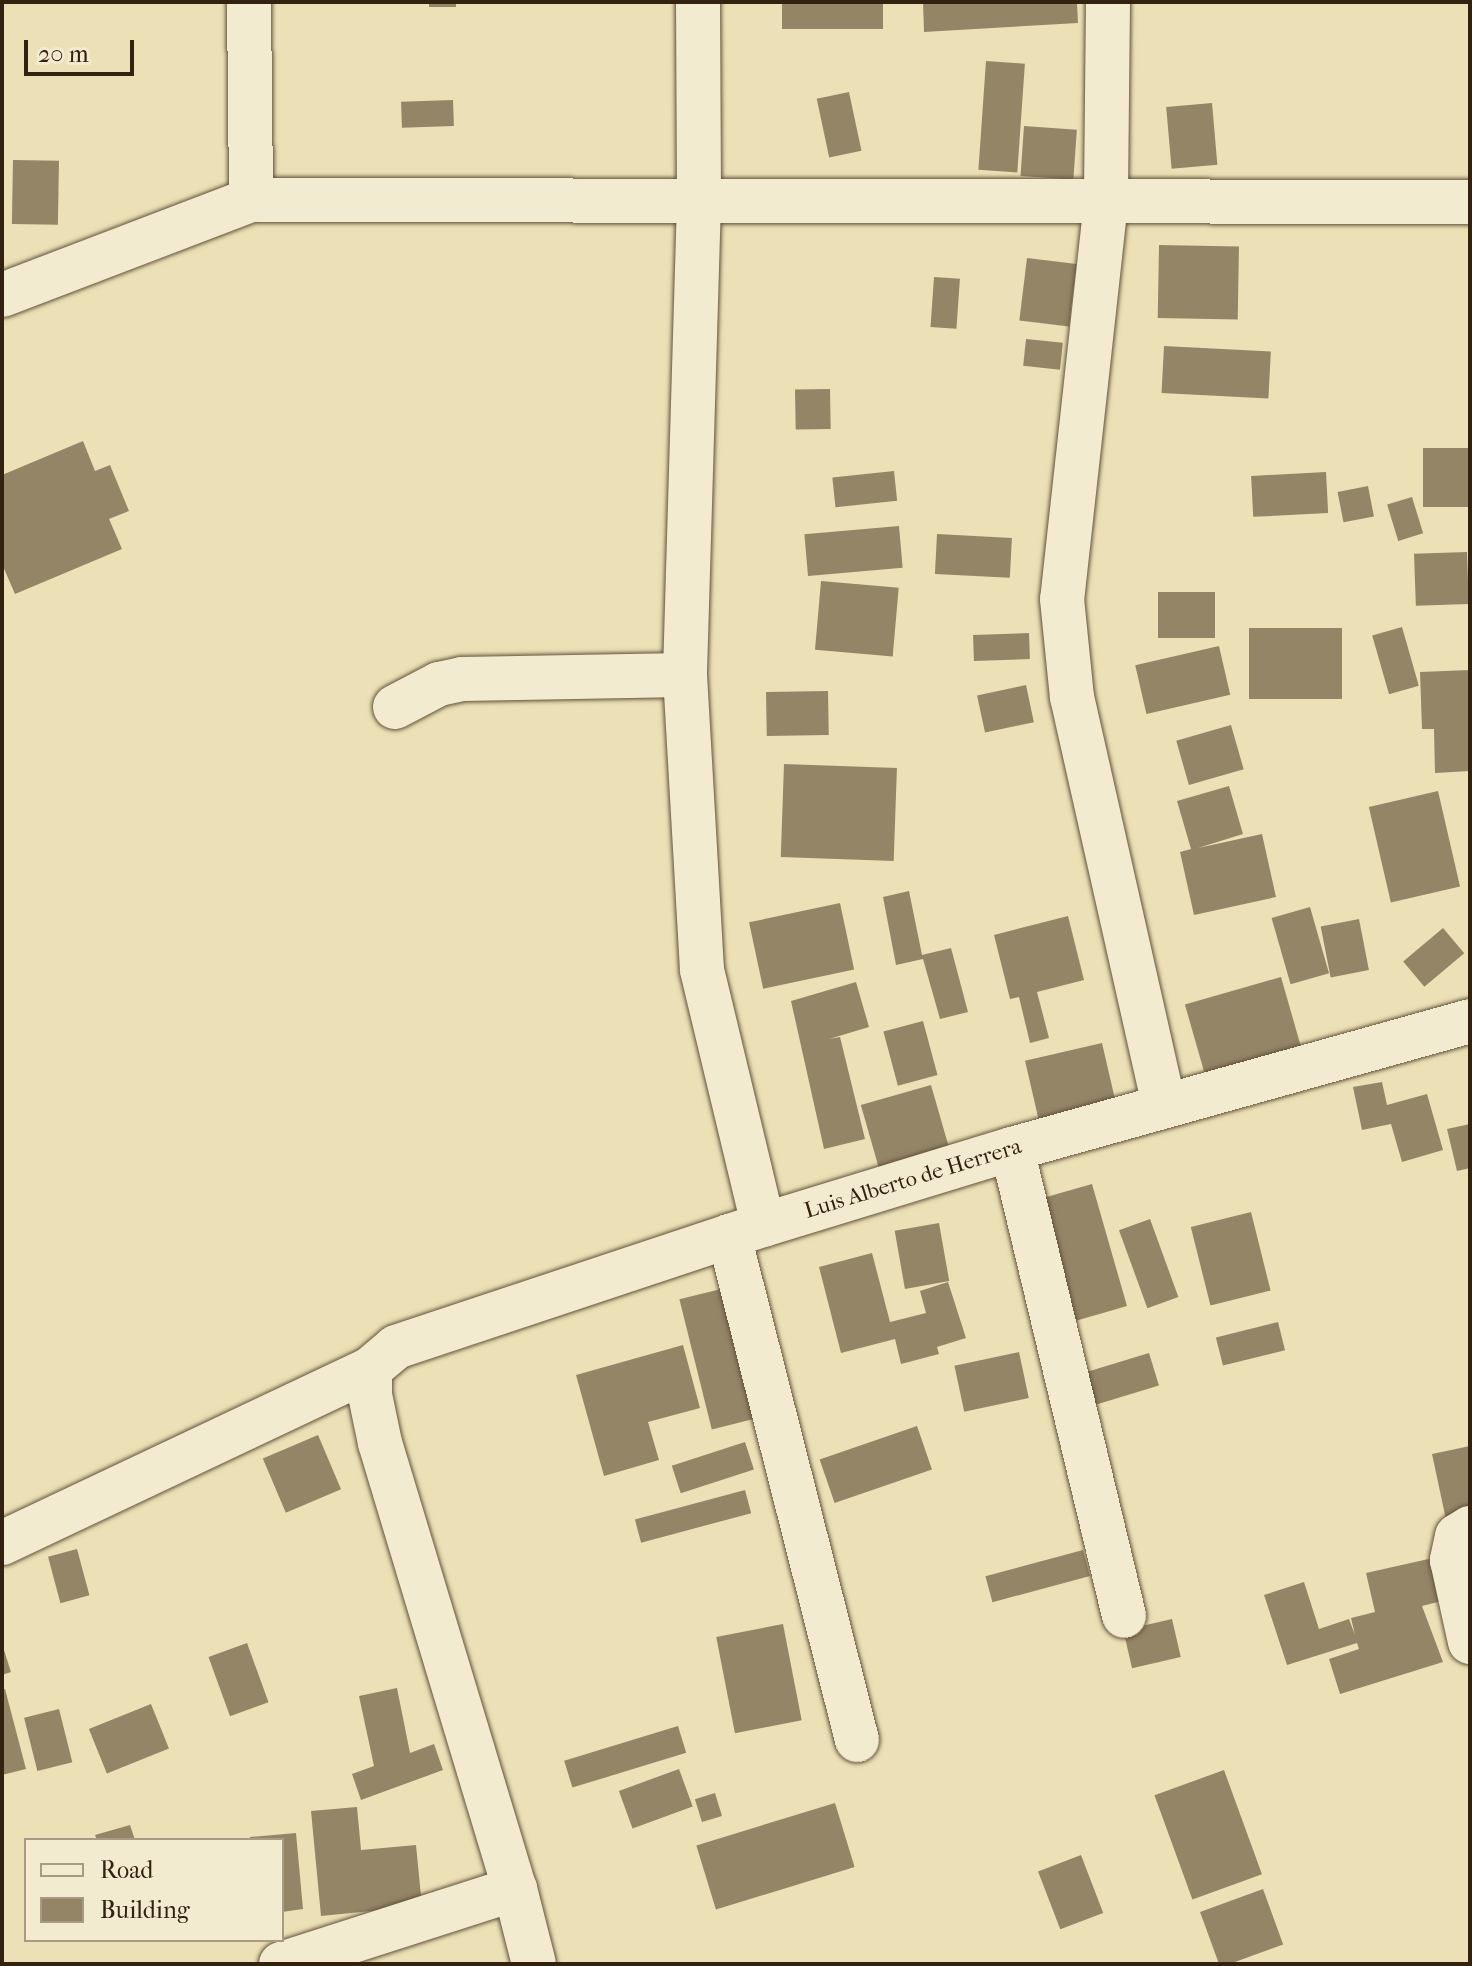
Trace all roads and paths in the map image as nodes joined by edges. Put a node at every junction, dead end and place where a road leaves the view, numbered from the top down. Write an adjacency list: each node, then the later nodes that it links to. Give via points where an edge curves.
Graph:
1 (249, 2): 4 (street)
2 (698, 2): 5 (street)
3 (1108, 2): 6 (street)
4 (251, 200): 5 (street); 8 (street)
5 (699, 201): 6 (street); 9 (street)
6 (1106, 202): 7 (street); 12 (street, via 1062,599 1072,697)
7 (1470, 202)
8 (2, 295)
9 (685, 675): 10 (street, via 462,679 439,684); 14 (street, via 702,970)
10 (395, 707)
11 (1470, 1021): 12 (street, Luis Alberto de Herrera)
12 (1164, 1106): 13 (street, Luis Alberto de Herrera)
13 (1012, 1149): 14 (street, Luis Alberto de Herrera); 18 (street)
14 (746, 1230): 15 (street, Luis Alberto de Herrera, via 396,1347); 20 (street)
15 (370, 1369): 17 (street, Luis Alberto de Herrera); 21 (street, via 380,1443)
16 (1464, 1532): 19 (street, via 1452,1560)
17 (2, 1543)
18 (1124, 1616)
19 (1470, 1642)
20 (857, 1740)
21 (515, 1889): 22 (street); 23 (street)
22 (281, 1964)
23 (534, 1964)

